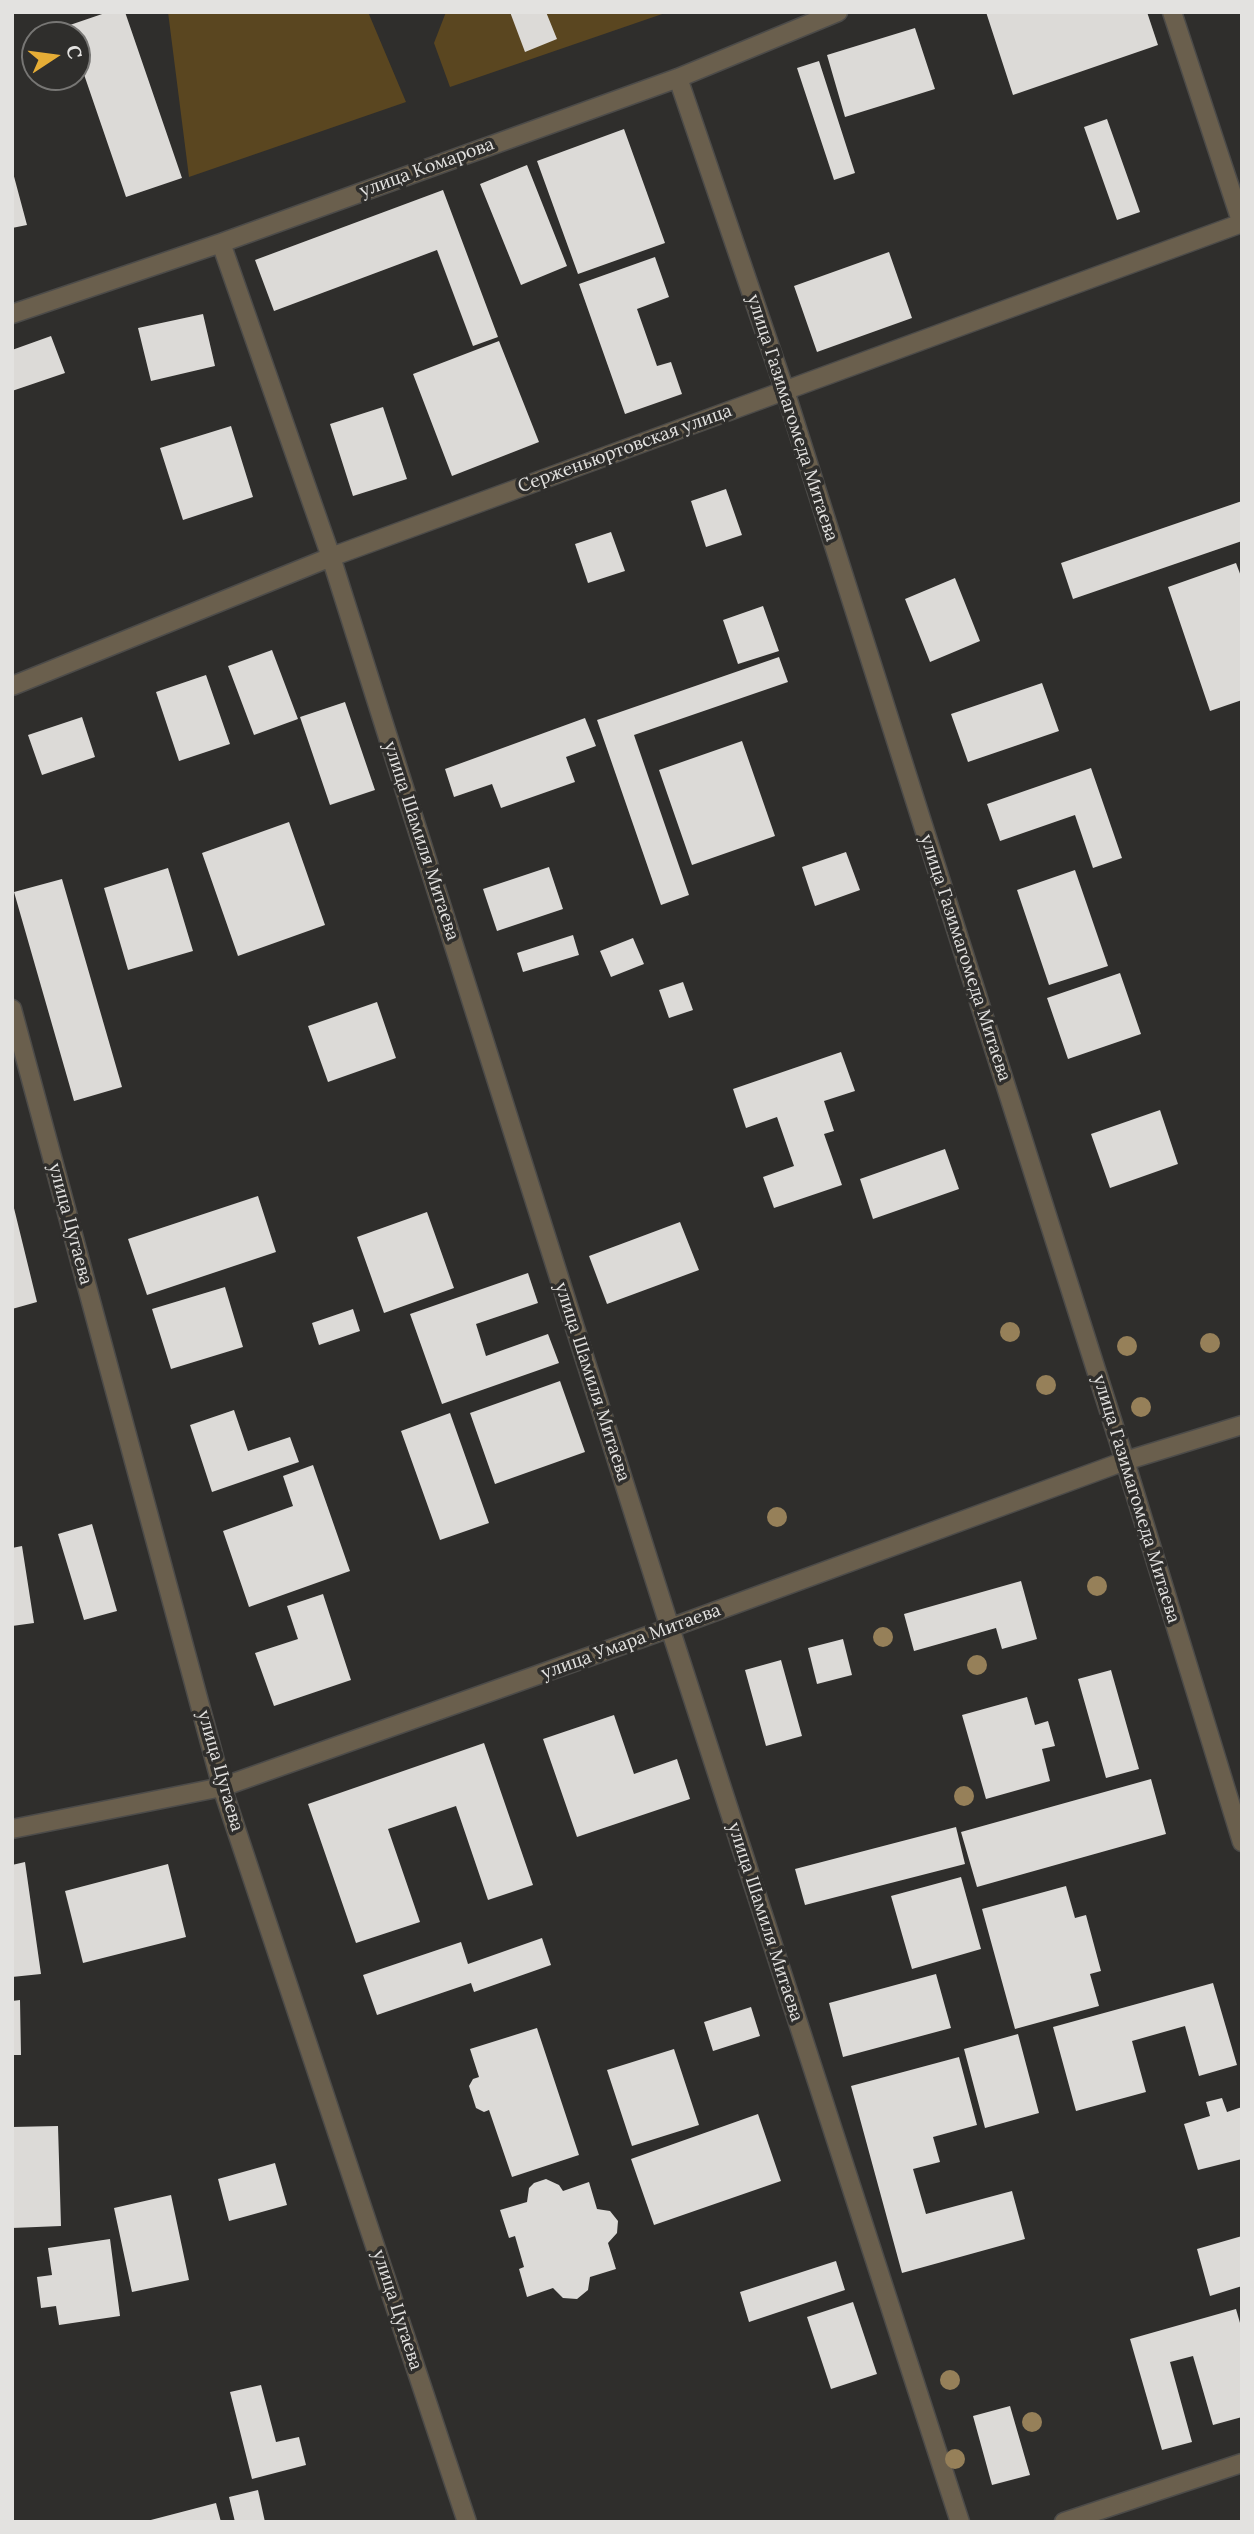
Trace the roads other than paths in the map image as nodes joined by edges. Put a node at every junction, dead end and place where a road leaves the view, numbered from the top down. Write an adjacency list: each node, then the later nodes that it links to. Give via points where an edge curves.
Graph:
1 (838, 12): 3 (street, улица Комарова)
2 (1172, 12): 4 (street)
3 (678, 78): 5 (street, улица Комарова); 7 (street, улица Газимагомеда Митаева)
4 (1242, 223): 7 (street, Серженьюртовская улица)
5 (221, 243): 6 (street, улица Комарова); 8 (street, улица Шамиля Митаева)
6 (12, 314)
7 (785, 390): 8 (street, Серженьюртовская улица); 12 (street, улица Газимагомеда Митаева)
8 (331, 557): 9 (street, Серженьюртовская улица); 13 (street, улица Шамиля Митаева)
9 (12, 686)
10 (12, 1009): 14 (street, улица Цугаева)
11 (1242, 1425): 12 (street, улица Умара Митаева)
12 (1125, 1461): 13 (street, улица Умара Митаева); 16 (street, улица Газимагомеда Митаева)
13 (670, 1629): 14 (street, улица Умара Митаева); 19 (street, улица Шамиля Митаева)
14 (222, 1787): 15 (street, улица Умара Митаева); 18 (street, улица Цугаева)
15 (12, 1829)
16 (1242, 1842)
17 (1242, 2463): 20 (street)
18 (467, 2522)
19 (960, 2522)
20 (1064, 2522)

